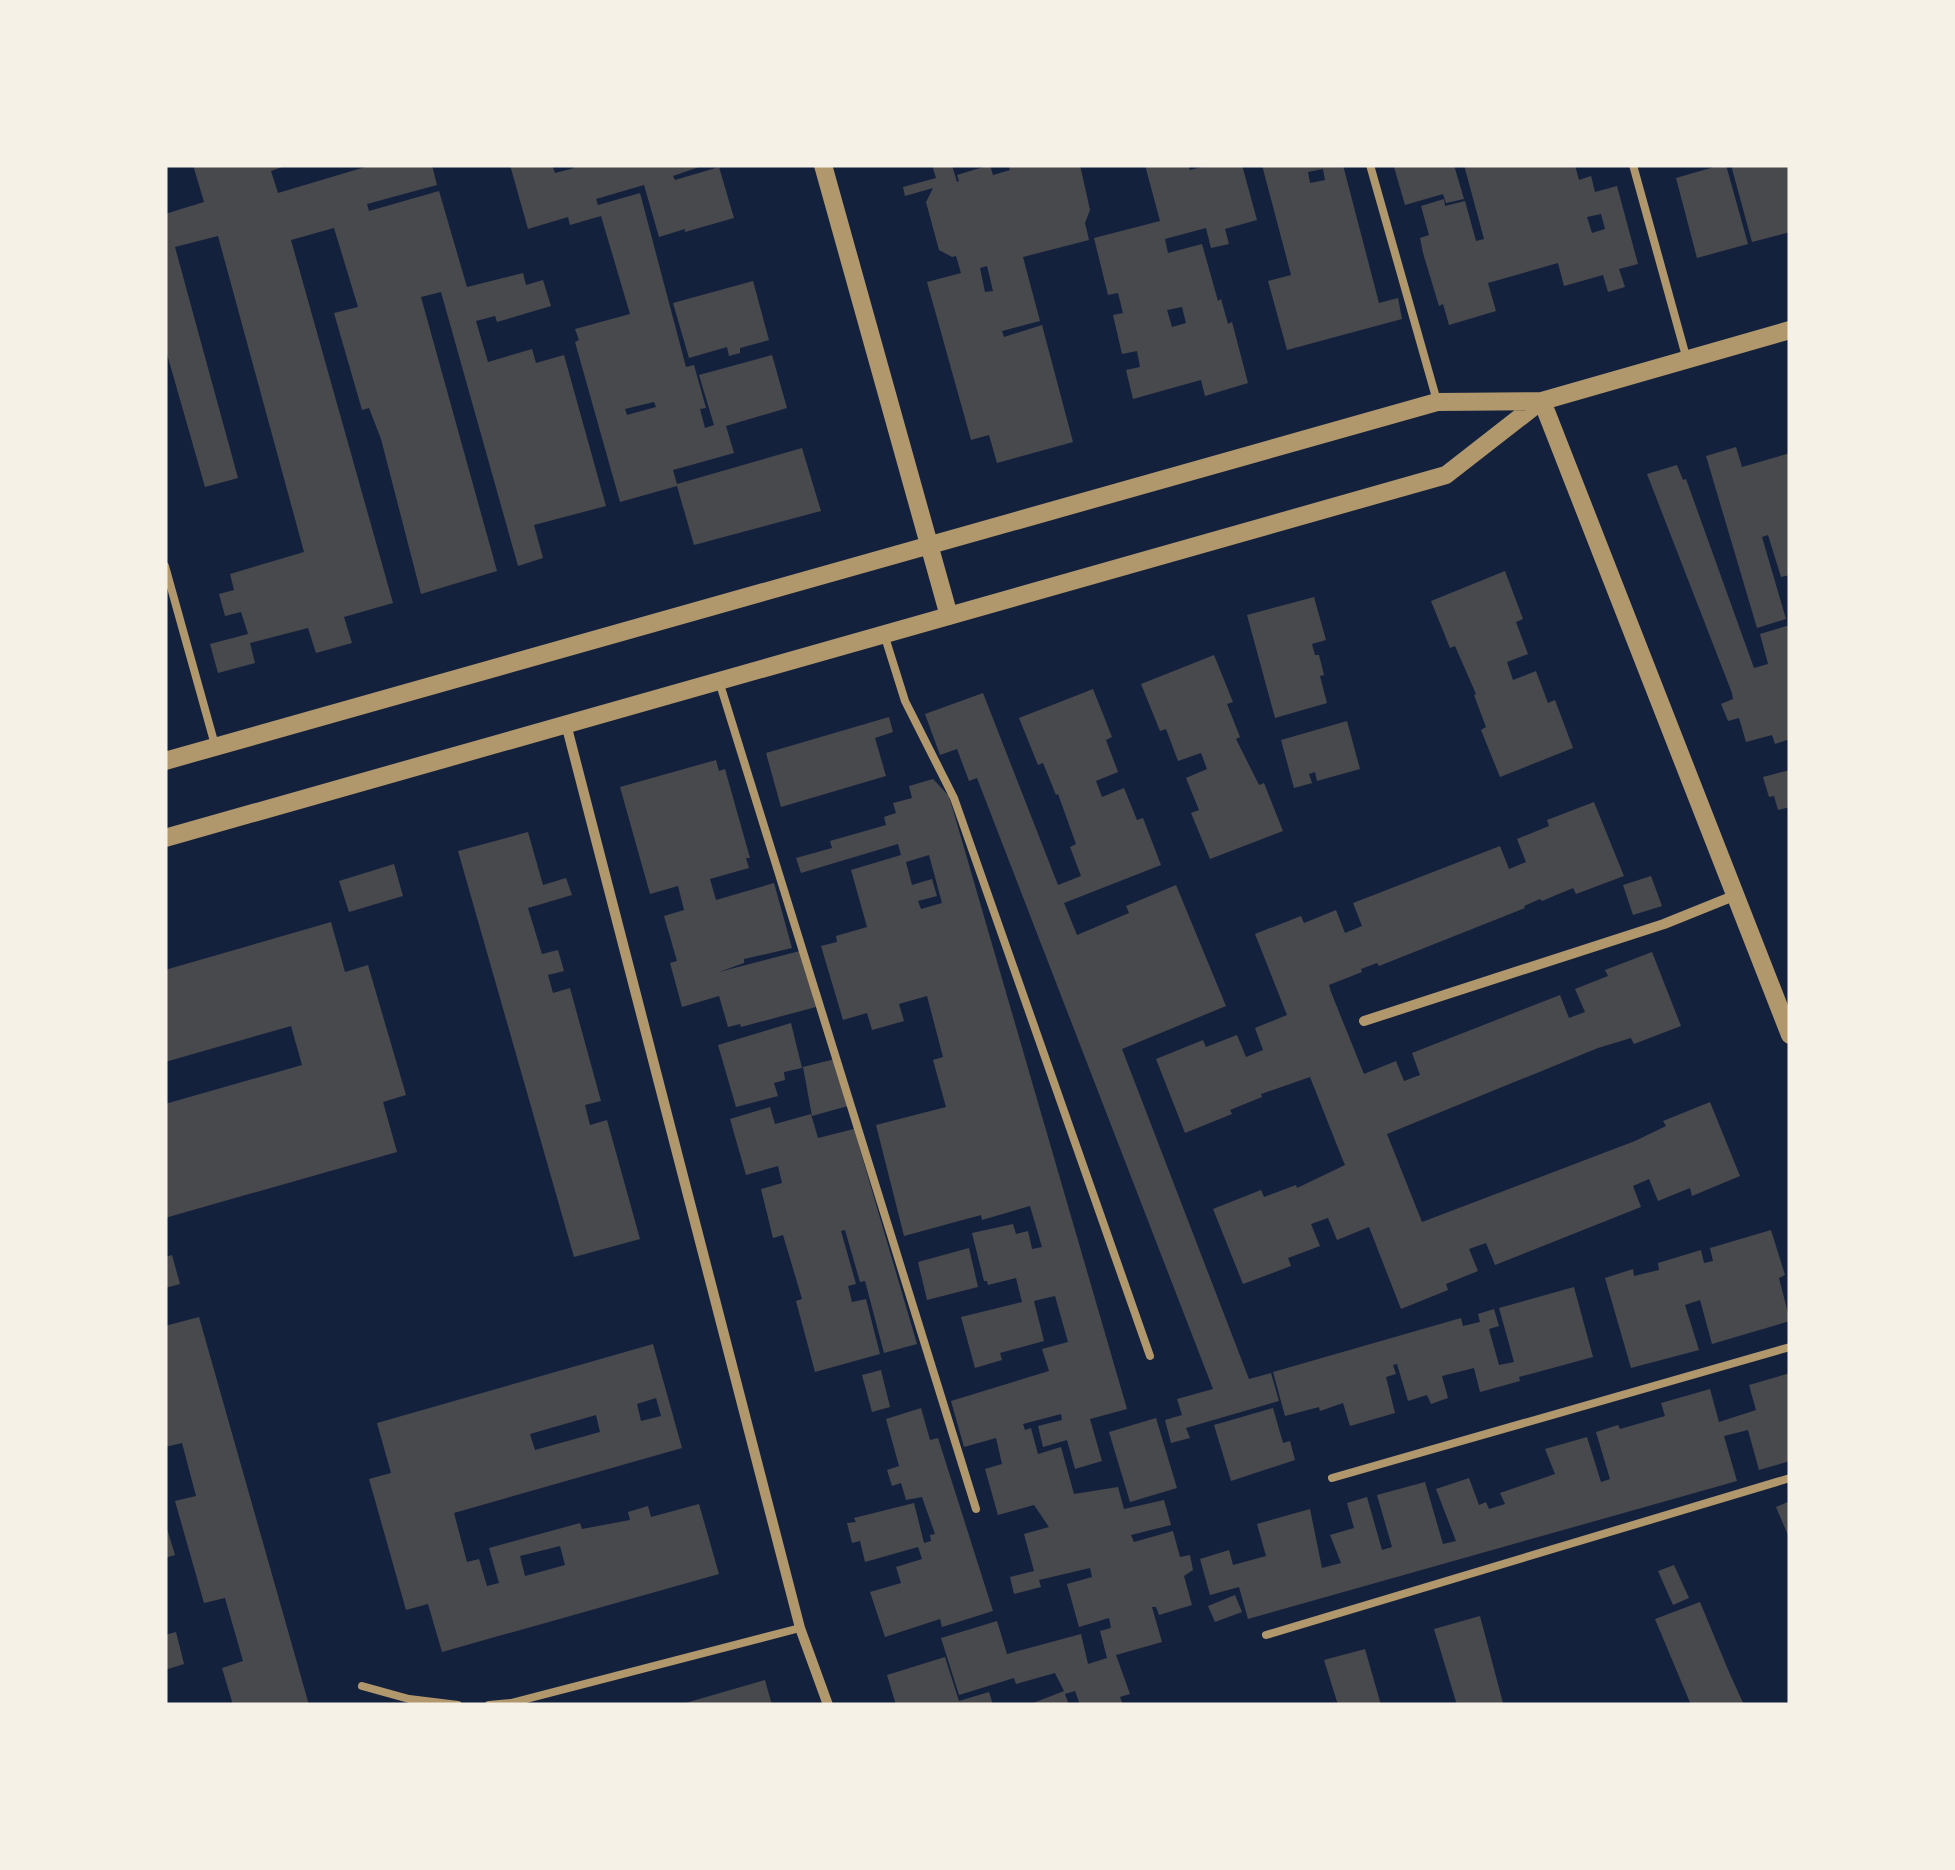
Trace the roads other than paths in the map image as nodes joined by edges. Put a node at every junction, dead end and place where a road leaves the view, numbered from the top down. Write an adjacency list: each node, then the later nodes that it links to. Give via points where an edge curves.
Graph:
1 (823, 165): 8 (street)
2 (1370, 165): 7 (lane)
3 (1632, 165): 5 (lane)
4 (1790, 330): 5 (street)
5 (1687, 360): 6 (street)
6 (1542, 401): 7 (street); 10 (street, via 1446,475); 17 (street)
7 (1437, 402): 8 (street)
8 (929, 544): 10 (street); 14 (street)
9 (165, 566): 14 (lane)
10 (949, 616): 11 (street)
11 (884, 634): 12 (street); 22 (lane, via 905,701 954,798)
12 (720, 681): 13 (street); 25 (lane)
13 (566, 724): 16 (street); 26 (street)
14 (216, 746): 15 (street)
15 (165, 761)
16 (165, 838)
17 (1736, 895): 18 (street); 19 (street)
18 (1784, 1003): 20 (street)
19 (1364, 1021)
20 (1790, 1035)
21 (1790, 1346): 23 (lane)
22 (1150, 1356)
23 (1332, 1478)
24 (1790, 1478): 27 (lane)
25 (976, 1509)
26 (800, 1628): 30 (lane); 31 (street)
27 (1266, 1635)
28 (362, 1686): 29 (lane)
29 (458, 1705)
30 (489, 1705)
31 (828, 1705)

